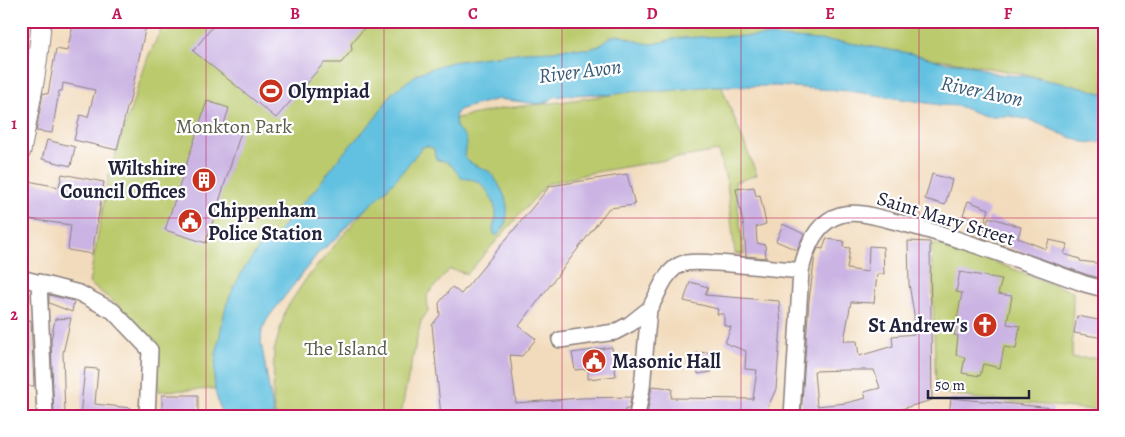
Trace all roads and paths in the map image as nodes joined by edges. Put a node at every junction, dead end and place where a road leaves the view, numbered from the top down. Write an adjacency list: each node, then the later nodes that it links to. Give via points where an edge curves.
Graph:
1 (41, 21): 2 (street)
2 (21, 151)
3 (801, 271): 6 (street, Saint Mary Street, via 816,232 832,218 858,213 938,232); 7 (street, via 687,262 667,276); 12 (street, Saint Mary Street)
4 (21, 278): 5 (street)
5 (39, 282): 9 (street); 10 (street, via 79,293 113,311 150,350)
6 (1104, 289)
7 (649, 309): 8 (street, via 615,332); 11 (street)
8 (560, 340)
9 (45, 416)
10 (147, 416)
11 (637, 416)
12 (792, 416)

